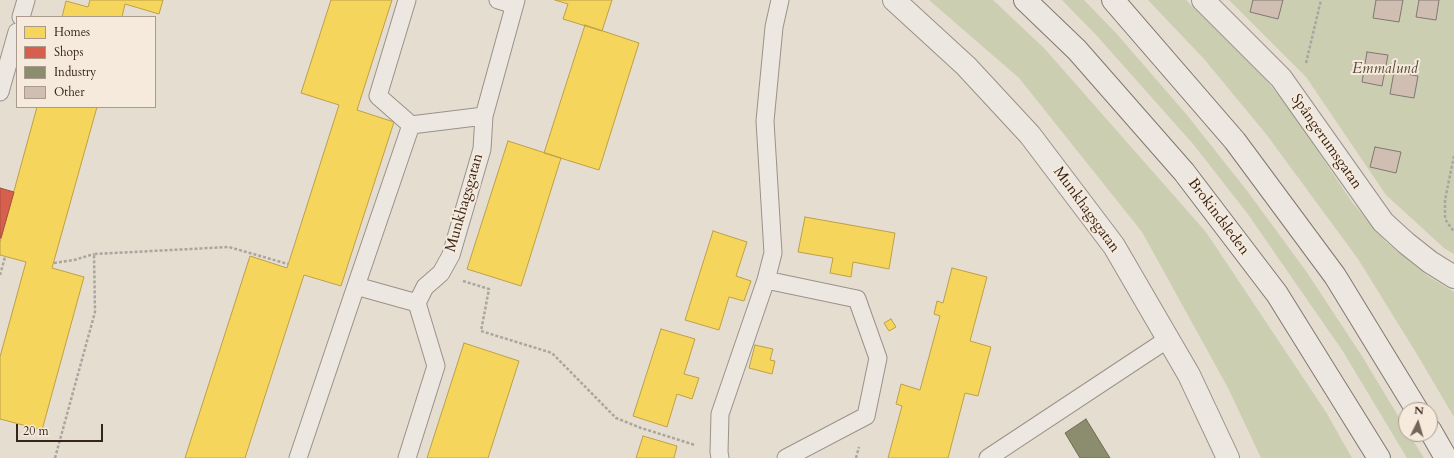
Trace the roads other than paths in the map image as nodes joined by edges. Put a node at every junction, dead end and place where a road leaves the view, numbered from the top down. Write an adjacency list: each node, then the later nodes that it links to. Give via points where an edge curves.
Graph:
1 (26, 0): 10 (lane)
2 (408, 0): 14 (lane, via 378,96)
3 (498, 0): 9 (lane, Munkhagsgatan)
4 (780, 0): 16 (lane, via 774,27 765,121 774,253)
5 (894, 0): 19 (main road, Munkhagsgatan, via 966,66 1030,135 1114,246)
6 (1025, 0): 28 (main road, Brokindsleden, via 1077,50 1184,172 1277,294)
7 (1113, 0): 20 (main road, via 1234,141 1335,276)
8 (1203, 0): 15 (main road, Spångerumsgatan, via 1281,78 1383,222 1430,262)
9 (515, 3): 13 (lane, Munkhagsgatan)
10 (21, 16)
11 (16, 36): 12 (lane)
12 (0, 92)
13 (484, 116): 14 (lane); 18 (lane, Munkhagsgatan, via 482,149 451,255 441,273 425,287)
14 (411, 125): 17 (lane)
15 (1454, 277)
16 (766, 280): 22 (lane, via 720,414); 25 (lane, via 857,299 878,358 866,416)
17 (356, 286): 18 (lane); 23 (lane)
18 (417, 303): 24 (lane, via 436,366)
19 (1168, 339): 26 (lane); 27 (main road, Munkhagsgatan, via 1189,375)
20 (1412, 402)
21 (1437, 442): 29 (main road)
22 (720, 455)
23 (298, 458)
24 (407, 458)
25 (786, 458)
26 (988, 458)
27 (1228, 458)
28 (1378, 458)
29 (1446, 458)

